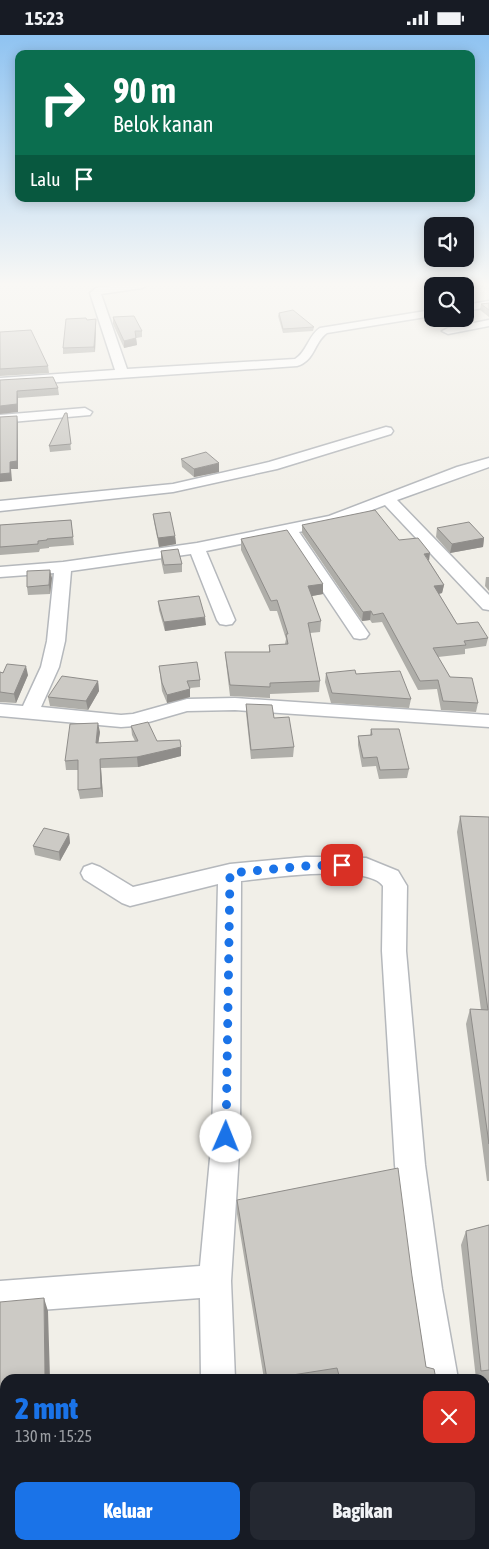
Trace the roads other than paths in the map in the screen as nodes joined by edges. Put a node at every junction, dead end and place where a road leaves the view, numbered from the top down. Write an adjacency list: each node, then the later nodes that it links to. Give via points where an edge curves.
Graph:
1 (116, 356): 3 (street)
2 (307, 356): 3 (street, via 297,363)
3 (122, 373): 4 (street)
4 (0, 383)
5 (85, 412): 6 (street)
6 (0, 419)
7 (386, 431): 10 (street, via 272,466 173,488)
8 (489, 463): 9 (street, via 462,470)
9 (388, 500): 11 (street, via 333,520); 15 (street)
10 (0, 506)
11 (290, 530): 12 (street); 17 (street)
12 (197, 548): 13 (street); 16 (street)
13 (63, 567): 14 (street); 19 (street, via 60,616 50,667)
14 (0, 572)
15 (489, 605)
16 (226, 620)
17 (360, 634)
18 (0, 710): 19 (street)
19 (29, 713): 20 (street, via 120,721 135,720 187,705 235,704)
20 (489, 721)
21 (92, 873): 22 (street, via 130,897)
22 (230, 873): 23 (street, via 226,1137); 26 (street, via 342,865 381,872 390,877 395,886 394,951 410,1165)
23 (216, 1281): 24 (street); 25 (street)
24 (0, 1297)
25 (218, 1374)
26 (440, 1374)

